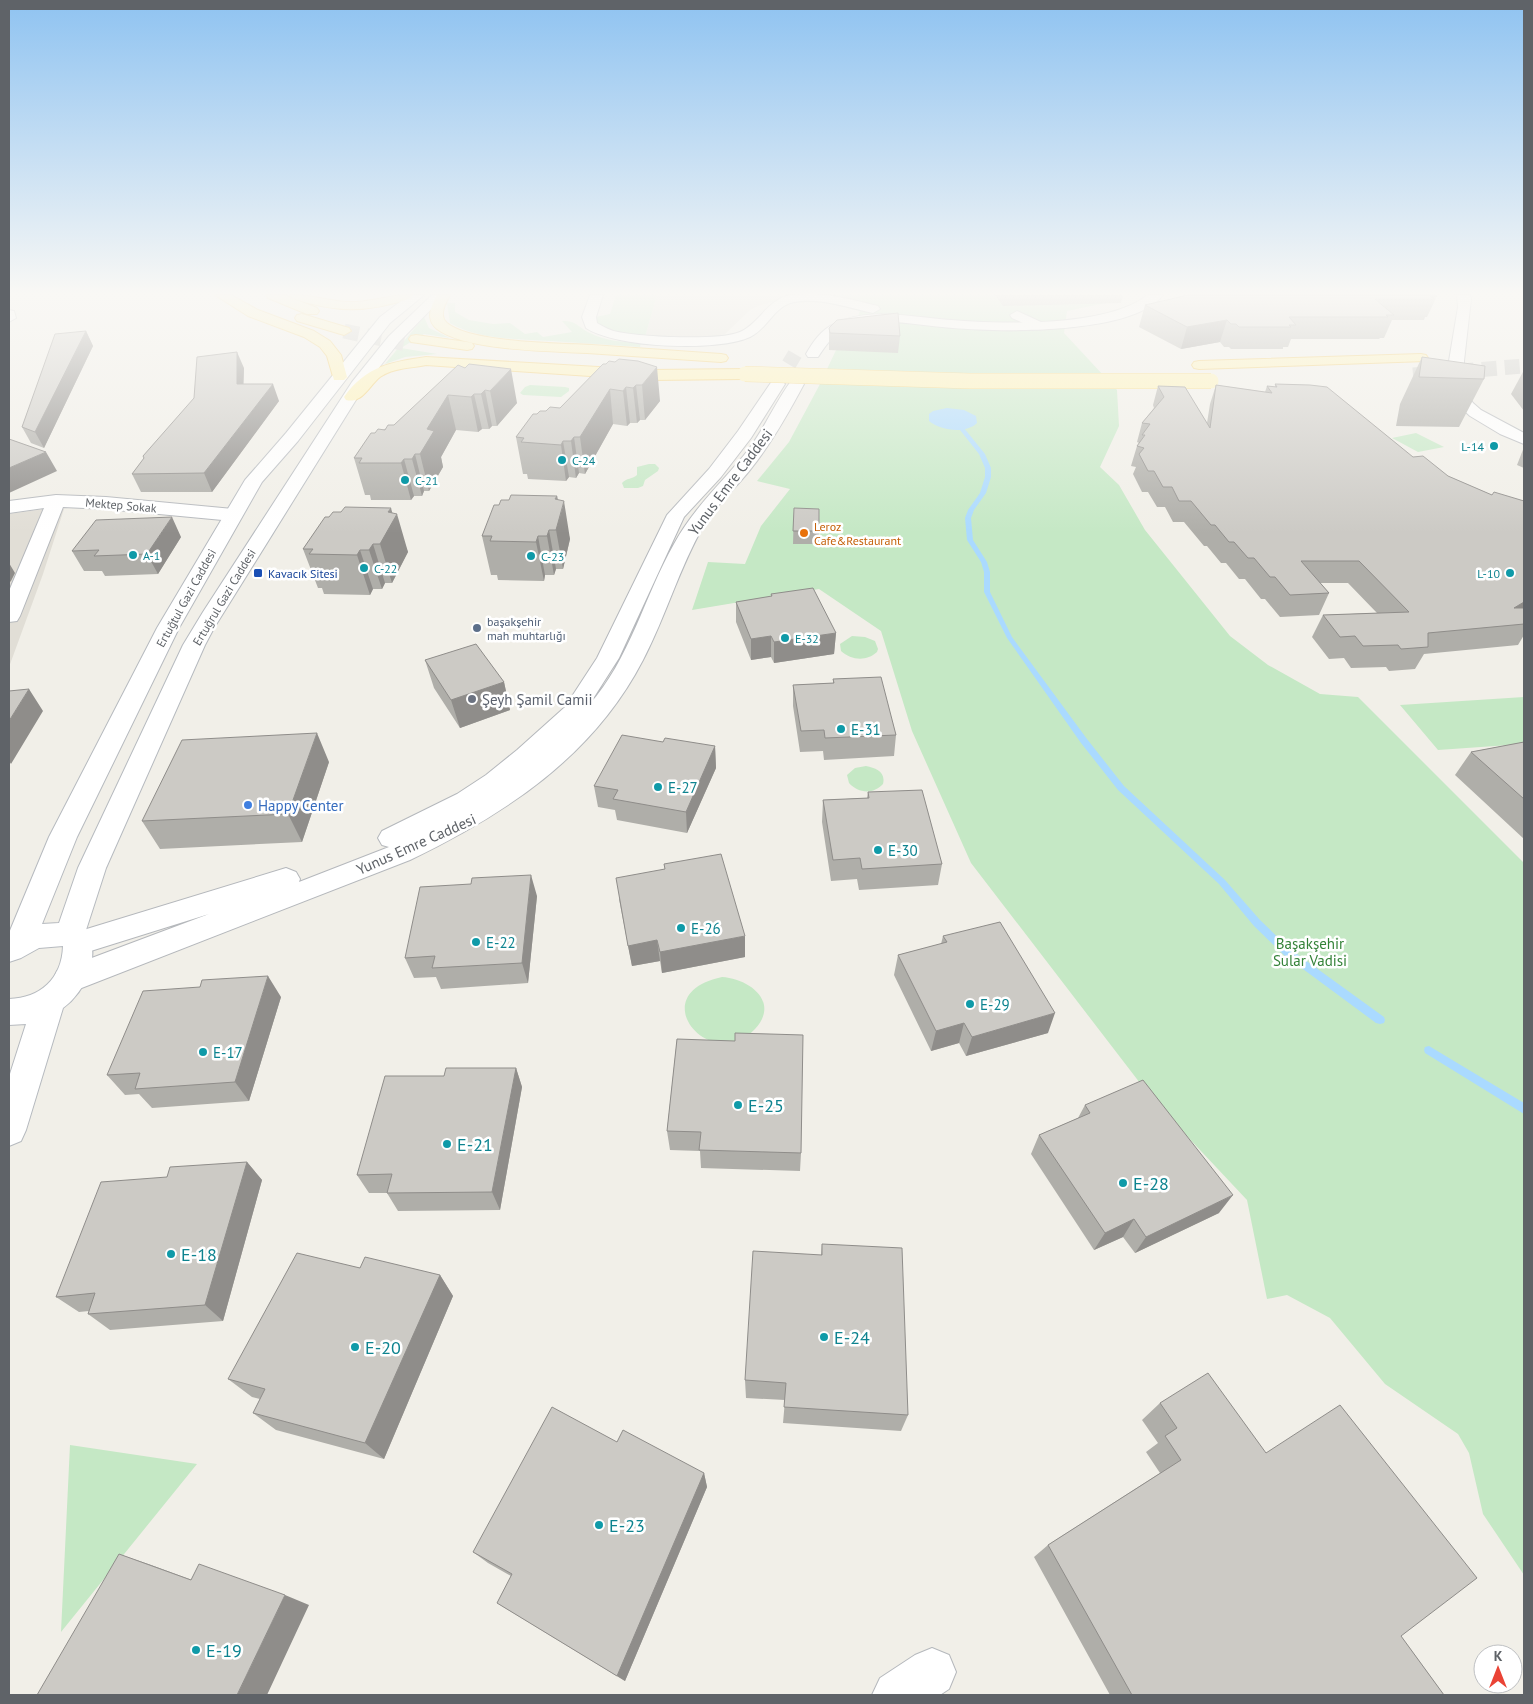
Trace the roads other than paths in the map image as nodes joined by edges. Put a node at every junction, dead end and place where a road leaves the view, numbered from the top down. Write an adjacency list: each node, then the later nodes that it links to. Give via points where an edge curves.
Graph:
1 (341, 375): 8 (street, Ertuğtul Gazi Caddesi)
2 (368, 375): 10 (street, Ertuğrul Gazi Caddesi)
3 (374, 375): 10 (main road)
4 (642, 375): 5 (main road)
5 (696, 375)
6 (760, 375): 9 (main road, bridge, via 970,382)
7 (1456, 375): 11 (street, via 1455,389 1466,404 1492,424)
8 (339, 377): 12 (street, Ertuğtul Gazi Caddesi)
9 (1229, 381)
10 (352, 397): 13 (street, Ertuğrul Gazi Caddesi)
11 (1524, 438)
12 (254, 480): 13 (street, via 257,485 269,489 283,488); 16 (street, Ertuğtul Gazi Caddesi)
13 (298, 480): 17 (street, Ertuğrul Gazi Caddesi)
14 (56, 501): 15 (street, Mektep Sokak); 16 (street, Mektep Sokak); 18 (street)
15 (9, 507)
16 (233, 515): 17 (street, via 251,508 264,508 273,512); 20 (street, Ertuğtul Gazi Caddesi, via 168,628 63,838)
17 (275, 517): 19 (street, Ertuğrul Gazi Caddesi, via 194,645 95,860)
18 (9, 616)
19 (74, 939): 20 (street, Yunus Emre Caddesi, via 50,934 33,937); 21 (street, Ertuğrul Gazi Caddesi, via 78,956); 21 (street, Yunus Emre Caddesi, via 296,876 387,840 466,800 511,769 573,712 608,658 676,515 715,474 786,384 778,419 749,461 696,522 628,668 579,735 548,765 480,814 446,833 316,887 186,934)
20 (14, 948)
21 (59, 990): 22 (street, Yunus Emre Caddesi, via 32,1009); 23 (street)
22 (9, 1012)
23 (9, 1130)

